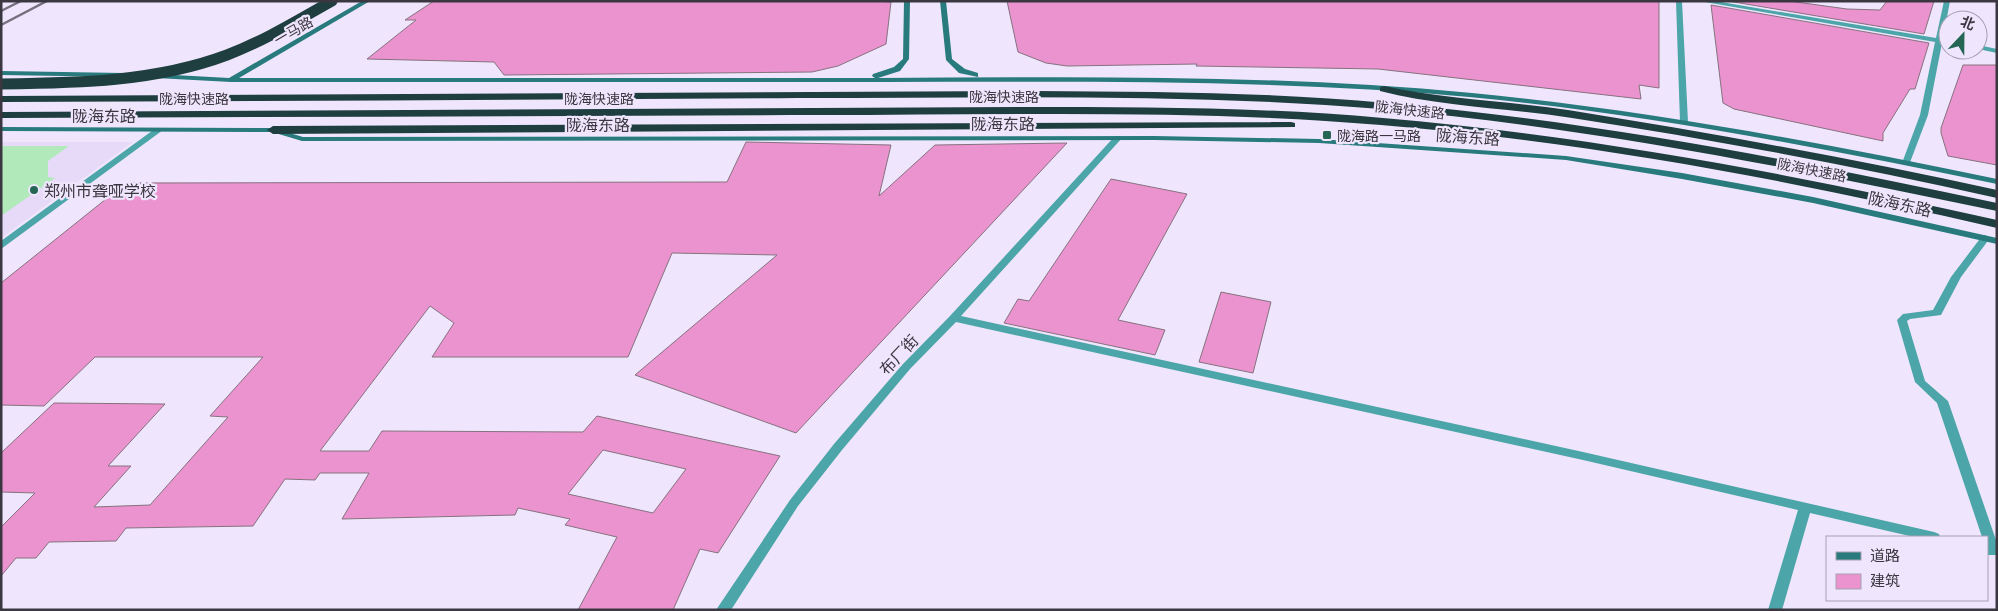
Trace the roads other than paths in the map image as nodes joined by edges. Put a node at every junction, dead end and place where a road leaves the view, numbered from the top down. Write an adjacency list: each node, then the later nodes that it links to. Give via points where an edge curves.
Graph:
1 (332, 1): 12 (highway, bridge, via 253,44 177,69 130,78)
2 (367, 1): 10 (street, 一马路)
3 (908, 1): 11 (street, via 904,65 883,74)
4 (943, 1): 9 (street, via 949,60 962,71)
5 (1679, 1): 16 (street)
6 (1702, 1): 7 (street)
7 (1938, 41): 22 (street, via 1924,115)
8 (1, 73): 10 (street, via 54,72)
9 (990, 78): 11 (street); 13 (street, via 1177,80)
10 (230, 80): 11 (street)
11 (851, 80)
12 (1, 84)
13 (1384, 89): 16 (street, via 1479,96); 24 (highway, via 1417,97 1536,109 1770,148)
14 (1, 99): 25 (highway, 陇海快速路, via 1095,94 1302,100 1524,121 1806,168)
15 (1, 115): 20 (highway, 陇海快速路, via 1140,111 1331,117)
16 (1684, 122): 22 (street)
17 (1, 129): 18 (street, 陇海东路)
18 (159, 130): 19 (street, 陇海东路); 29 (street)
19 (273, 130): 20 (highway, via 1274,124 1473,136); 21 (street, 陇海东路, via 302,139)
20 (1502, 133): 26 (highway, 陇海快速路, via 1728,168)
21 (1118, 138): 27 (street, 陇海东路, via 1319,141 1566,158 1813,200); 30 (street, 布厂街)
22 (1906, 163): 23 (street)
23 (1997, 182)
24 (1997, 194)
25 (1997, 207)
26 (1997, 224)
27 (1985, 238): 28 (street, 陇海东路); 33 (street, via 1956,277 1937,313 1907,316 1902,320 1920,382 1942,401)
28 (1997, 241)
29 (1, 246)
30 (954, 318): 31 (street); 36 (street, 布厂街, via 906,367 838,447 794,503)
31 (1805, 507): 32 (street); 37 (street)
32 (1930, 536)
33 (1988, 536)
34 (1988, 537): 35 (street, via 1993,552)
35 (1988, 550)
36 (723, 610)
37 (1775, 610)

